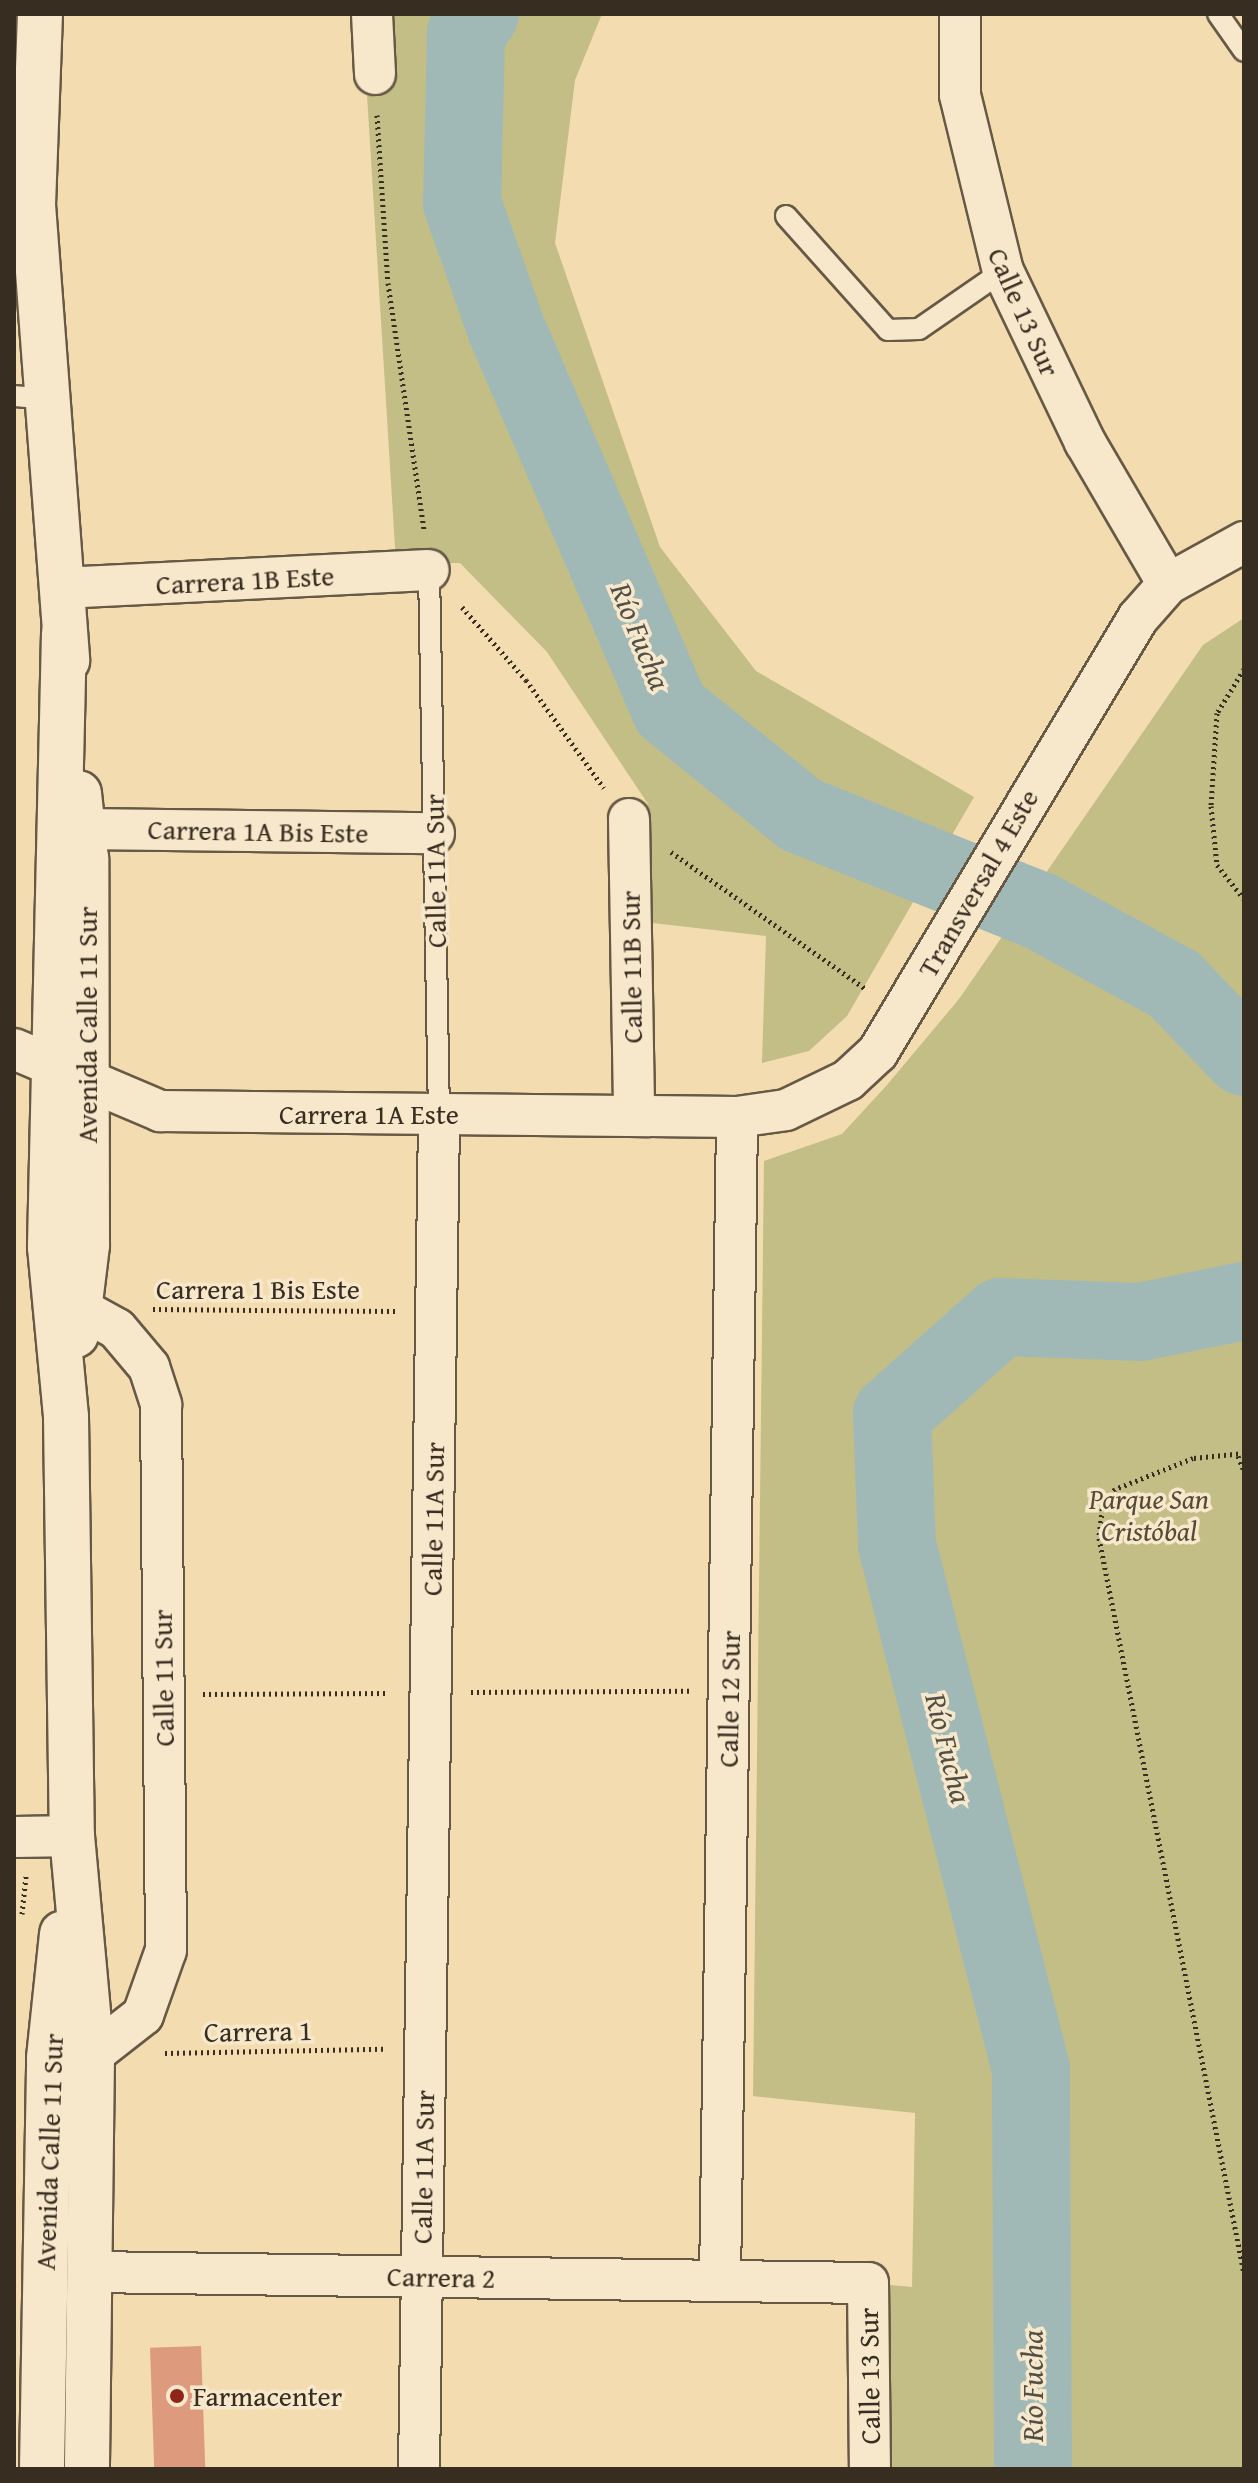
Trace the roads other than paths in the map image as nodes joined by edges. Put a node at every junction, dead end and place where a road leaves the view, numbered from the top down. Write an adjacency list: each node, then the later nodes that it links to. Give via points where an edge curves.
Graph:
1 (40, 14): 8 (main road, Avenida Calle 11 Sur)
2 (372, 14): 6 (street)
3 (960, 14): 10 (street, Calle 13 Sur, via 960,95)
4 (1218, 14): 5 (lane)
5 (1244, 51)
6 (375, 74)
7 (14, 120): 8 (main road, Avenida Calle 11 Sur)
8 (33, 205): 11 (main road, Avenida Calle 11 Sur)
9 (786, 216): 10 (lane, via 888,330 919,329)
10 (1003, 271): 14 (street, Calle 13 Sur, via 1085,442)
11 (31, 398): 15 (main road, Avenida Calle 11 Sur)
12 (1244, 542): 14 (street)
13 (429, 570): 15 (street, Carrera 1B Este); 19 (lane, Calle 11A Sur)
14 (1168, 584): 23 (street, Transversal 4 Este, via 1113,655 878,1052 848,1080 786,1110)
15 (61, 588): 16 (main road, Avenida Calle 11 Sur)
16 (64, 633): 18 (main road, Avenida Calle 11 Sur); 20 (main road, Avenida Calle 11 Sur)
17 (629, 819): 22 (street, Calle 11B Sur)
18 (83, 829): 19 (street, Carrera 1A Bis Este); 20 (main road, Avenida Calle 11 Sur)
19 (434, 833): 21 (lane, Calle 11A Sur)
20 (51, 1064): 21 (street, Carrera 1A Este, via 160,1111); 24 (main road, Avenida Calle 11 Sur, via 87,1245); 25 (main road, Avenida Calle 11 Sur, via 50,1247)
21 (439, 1114): 22 (street, Carrera 1A Este); 31 (street, Calle 11A Sur)
22 (634, 1116): 23 (street, Carrera 1A Este)
23 (737, 1117): 32 (street, Calle 12 Sur)
24 (79, 1308): 25 (main road, Avenida Calle 11 Sur); 28 (street, Calle 11 Sur, via 117,1329 149,1367 161,1405 166,1950 143,2015)
25 (66, 1417): 26 (main road, Avenida Calle 11 Sur)
26 (72, 1836): 27 (street); 28 (main road, Avenida Calle 11 Sur); 29 (main road, Avenida Calle 11 Sur)
27 (14, 1837)
28 (92, 2055): 30 (main road, Avenida Calle 11 Sur)
29 (30, 2271): 30 (main road, Carrera 2); 34 (main road, Avenida Calle 11 Sur)
30 (90, 2272): 31 (street, Carrera 2); 35 (main road, Avenida Calle 11 Sur)
31 (422, 2277): 32 (street, Carrera 2); 36 (street, Calle 11A Sur)
32 (720, 2281): 33 (street, Carrera 2)
33 (868, 2283): 37 (street, Calle 13 Sur)
34 (42, 2469)
35 (87, 2469)
36 (419, 2469)
37 (870, 2469)

